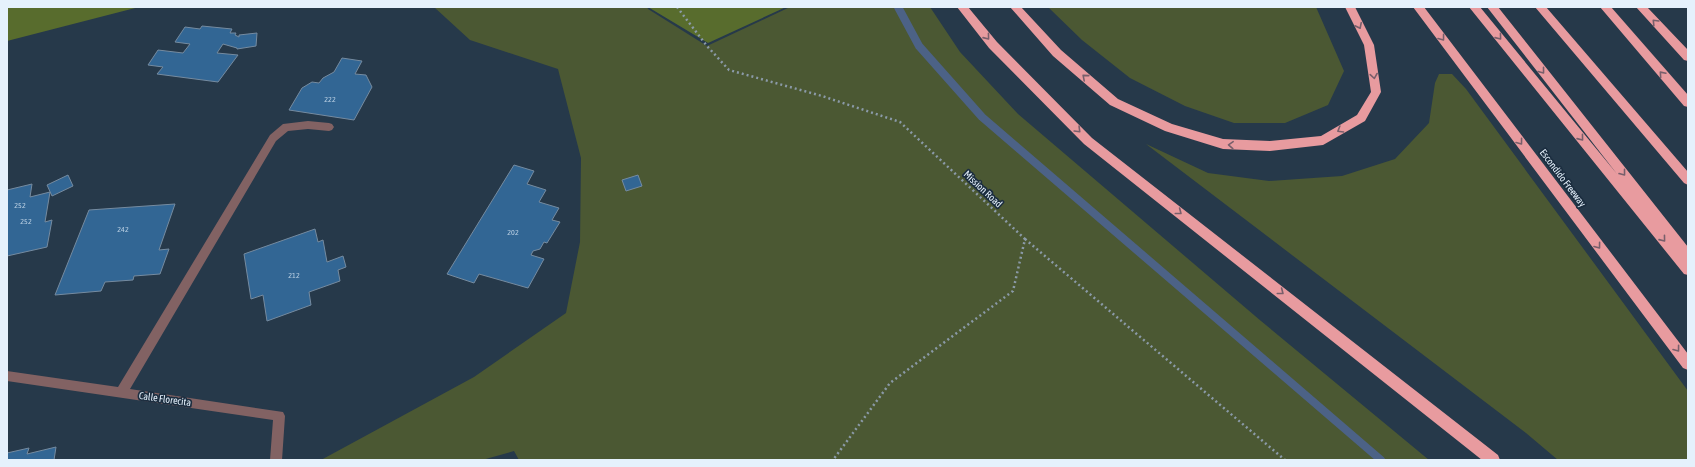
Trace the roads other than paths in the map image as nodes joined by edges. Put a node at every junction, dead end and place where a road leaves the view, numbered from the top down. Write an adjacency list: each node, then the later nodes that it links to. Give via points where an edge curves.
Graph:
1 (962, 7): 21 (highway, one-way to 21, via 993,45 1088,141)
2 (1015, 7): 3 (highway, one-way to 2, via 1369,45 1376,92 1361,118 1324,140 1270,146 1223,144 1169,128 1114,102 1057,53)
3 (1350, 7)
4 (1418, 7): 17 (highway, Escondido Freeway, one-way to 17)
5 (1474, 7): 16 (highway, one-way to 16)
6 (1492, 7): 15 (highway, one-way to 15)
7 (1540, 7): 14 (highway)
8 (1549, 7): 14 (highway)
9 (1605, 7): 12 (highway, one-way to 9)
10 (1641, 7): 11 (highway, one-way to 10)
11 (1688, 56)
12 (1688, 103)
13 (329, 127): 19 (street, via 286,127 273,138)
14 (1688, 180)
15 (1688, 256)
16 (1688, 270)
17 (1688, 364)
18 (7, 376): 19 (street, Calle Florecita)
19 (121, 393): 20 (street, Calle Florecita, via 279,416)
20 (276, 460)
21 (1493, 460)

